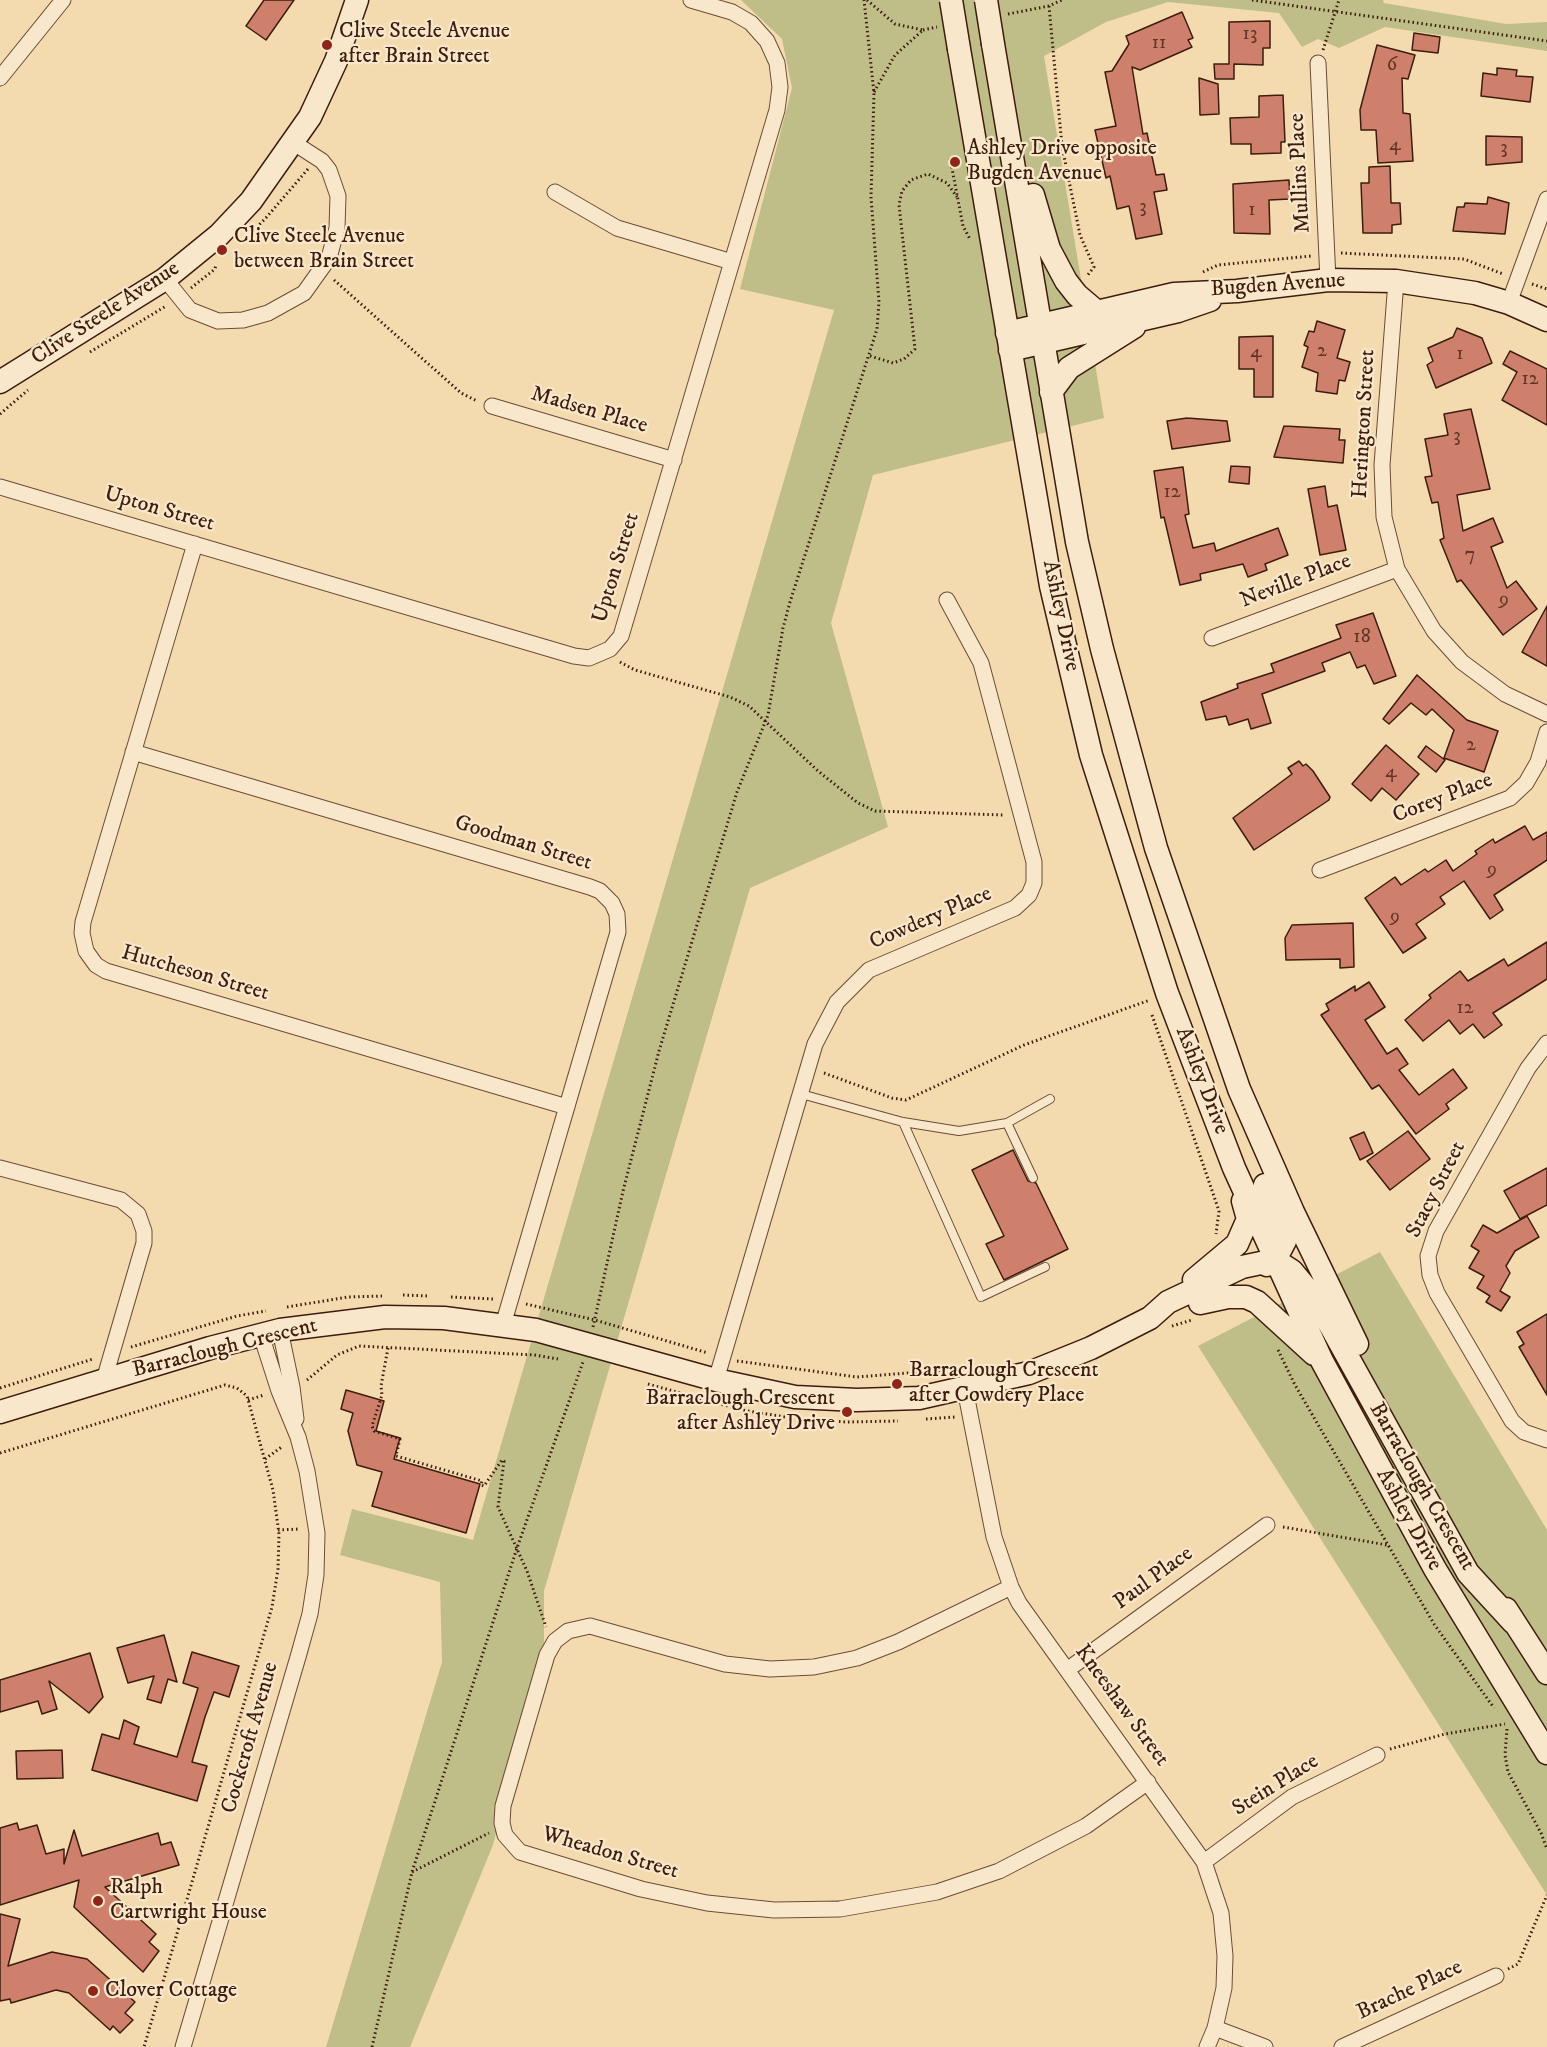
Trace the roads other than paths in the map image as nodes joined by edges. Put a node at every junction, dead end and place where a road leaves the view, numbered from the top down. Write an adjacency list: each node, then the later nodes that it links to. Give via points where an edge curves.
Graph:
1 (63, 0): 7 (street)
2 (357, 0): 9 (main road, Clive Steele Avenue, via 336,62)
3 (691, 0): 12 (street, Upton Street, via 732,12 751,23 777,63 777,111)
4 (951, 0): 22 (main road, Ashley Drive, bridge)
5 (986, 0): 8 (main road, Ashley Drive, bridge)
6 (1318, 63): 14 (street, Mullins Place)
7 (0, 78)
8 (1001, 90): 18 (main road, via 1019,117 1032,192 1049,249 1077,295); 21 (main road, Ashley Drive)
9 (294, 143): 13 (main road, Clive Steele Avenue, via 251,201 219,235); 13 (street, via 322,161 336,188 337,228 329,258 304,293 281,308 243,320 218,321 199,316 182,302)
10 (555, 192): 12 (street, via 617,228)
11 (1547, 199): 17 (street)
12 (732, 262): 26 (street, Upton Street)
13 (165, 279): 23 (main road, Clive Steele Avenue)
14 (1328, 280): 15 (main road, Bugden Avenue); 16 (main road, Bugden Avenue)
15 (1396, 281): 17 (main road, Bugden Avenue, via 1476,293); 29 (street, Herington Street, via 1382,465 1384,517)
16 (1237, 291): 18 (main road, Bugden Avenue, via 1174,294); 19 (main road)
17 (1509, 303): 20 (main road, Bugden Avenue)
18 (1097, 312): 21 (main road, Bugden Avenue)
19 (1148, 318): 21 (main road); 24 (main road, via 1083,357)
20 (1547, 320)
21 (1041, 334): 22 (main road, Bugden Avenue); 24 (main road, Ashley Drive)
22 (1008, 341): 44 (main road, Ashley Drive, via 1052,586 1091,755 1167,993)
23 (0, 382)
24 (1051, 392): 36 (main road, Ashley Drive, via 1077,543)
25 (492, 406): 26 (street, Madsen Place)
26 (674, 460): 28 (street, Upton Street, via 621,636 610,649 589,658)
27 (0, 487): 28 (street, Upton Street)
28 (195, 544): 34 (street, Hutcheson Street)
29 (1397, 568): 31 (street, Neville Place); 32 (street, Herington Street, via 1434,631 1462,662 1505,694)
30 (948, 600): 38 (street, Cowdery Place, via 981,663 1034,862 1034,883 1016,908 894,957 857,979 821,1029)
31 (1212, 638)
32 (1547, 714)
33 (1547, 732): 35 (street, Corey Place, via 1538,762 1526,783 1510,798)
34 (133, 752): 40 (street, Hutcheson Street, via 83,922 86,951 96,965); 40 (street, Goodman Street, via 600,891 617,914 618,932)
35 (1320, 870)
36 (1169, 894): 46 (main road, via 1187,988 1279,1218 1285,1241); 61 (main road, Ashley Drive, via 1239,1089 1352,1336)
37 (1547, 1043): 58 (street, Stacy Street, via 1528,1068 1436,1231 1428,1256 1437,1293 1512,1421 1524,1432)
38 (801, 1094): 41 (lane); 55 (street, Cowdery Place)
39 (1050, 1099): 42 (lane)
40 (567, 1107): 51 (street, Goodman Street)
41 (903, 1122): 42 (lane, via 959,1131); 47 (lane, via 981,1297)
42 (1007, 1123): 45 (lane)
43 (0, 1168): 54 (street, via 121,1200 138,1214 144,1243)
44 (1234, 1168): 46 (main road, Ashley Drive); 48 (main road, via 1248,1219 1237,1244)
45 (1033, 1178)
46 (1275, 1260): 48 (main road, Barraclough Crescent, via 1242,1267); 49 (main road, Barraclough Crescent); 53 (main road, Ashley Drive); 61 (main road, Barraclough Crescent, via 1292,1271 1316,1300 1468,1573)
47 (1045, 1267)
48 (1168, 1302): 50 (main road, Barraclough Crescent)
49 (1201, 1310): 50 (main road, Barraclough Crescent, via 1174,1315); 53 (main road, via 1228,1297 1246,1297 1257,1302)
50 (1158, 1323): 56 (main road, Barraclough Crescent, via 1029,1372)
51 (503, 1324): 52 (main road, Barraclough Crescent, via 385,1317); 55 (main road, Barraclough Crescent, via 589,1342)
52 (271, 1333): 54 (main road, Barraclough Crescent); 70 (street, Cockcroft Avenue, via 279,1391 307,1472 316,1528 316,1575 310,1614)
53 (1322, 1361): 64 (main road, Ashley Drive, via 1435,1569)
54 (104, 1380): 57 (main road, Barraclough Crescent)
55 (716, 1380): 56 (main road, Barraclough Crescent, via 795,1397 848,1400 919,1398)
56 (965, 1389): 60 (street, Kneeshaw Street, via 994,1537)
57 (0, 1412)
58 (1547, 1440)
59 (1267, 1525): 62 (street, Paul Place)
60 (1011, 1587): 62 (street, Kneeshaw Street); 66 (street, Wheadon Street, via 898,1642 857,1658 814,1667 770,1669 725,1664 590,1626 575,1628 555,1641 547,1655 503,1806 503,1827 520,1852 640,1889 729,1906 840,1909 937,1892 999,1871 1086,1826)
61 (1513, 1622): 63 (main road, Ashley Drive)
62 (1067, 1670): 66 (street, Kneeshaw Street)
63 (1547, 1673)
64 (1547, 1753)
65 (1377, 1755): 67 (street, Stein Place, via 1292,1797)
66 (1148, 1782): 67 (street, Kneeshaw Street)
67 (1204, 1862): 69 (street, Kneeshaw Street, via 1221,1913 1225,1956 1224,1988)
68 (1496, 1976): 73 (street, Brache Place)
69 (1215, 2028): 71 (street, Kneeshaw Street); 72 (street)
70 (183, 2047)
71 (1207, 2047)
72 (1265, 2047)
73 (1342, 2047)

